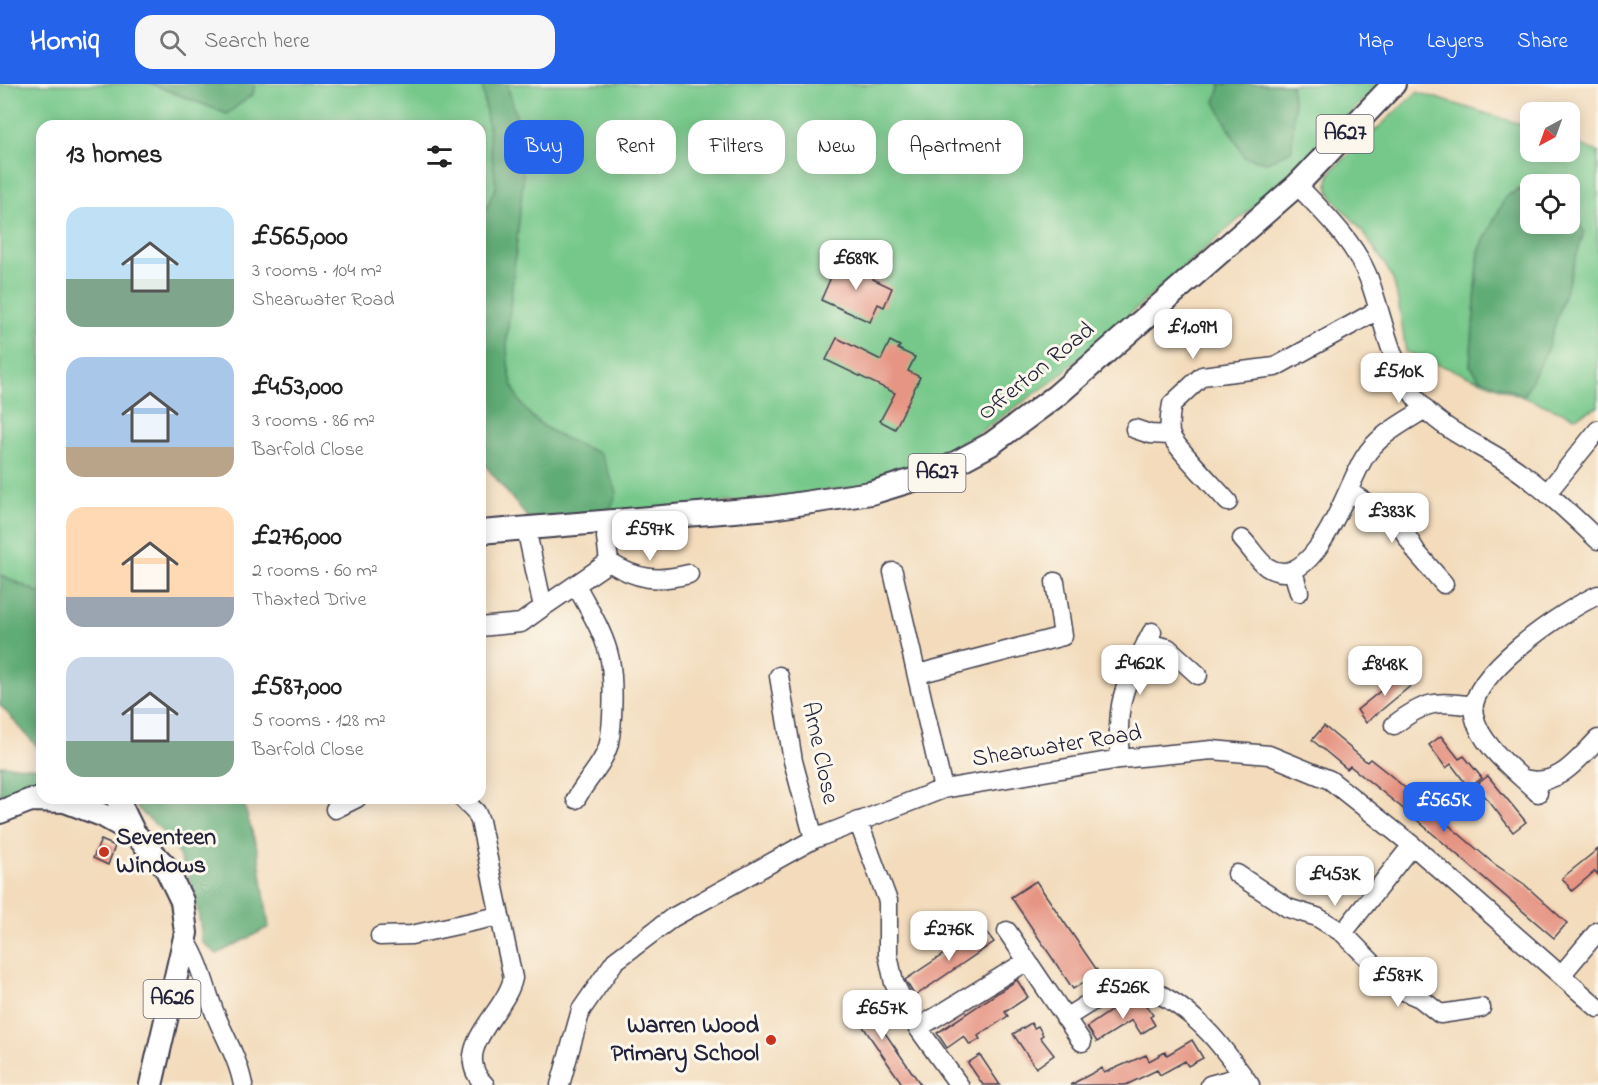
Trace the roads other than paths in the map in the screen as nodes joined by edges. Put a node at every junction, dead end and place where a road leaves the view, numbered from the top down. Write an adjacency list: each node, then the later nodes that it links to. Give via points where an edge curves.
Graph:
1 (1394, 84): 2 (main road, Offerton Road / A627)
2 (1297, 185): 3 (street, via 1348,242 1368,277); 11 (main road, Offerton Road / A627, via 1029,417 991,444 939,472 871,493 771,508)
3 (1378, 310): 4 (street, via 1403,380); 7 (street, via 1275,367 1202,376 1172,404)
4 (1425, 409): 8 (street, via 1387,434 1364,457); 9 (street)
5 (1135, 429): 7 (street)
6 (1598, 430): 9 (street)
7 (1170, 435): 10 (street)
8 (1348, 491): 17 (street, via 1317,550 1306,564); 21 (street, via 1400,525 1417,553)
9 (1547, 493): 15 (street)
10 (1228, 502)
11 (526, 528): 12 (main road, Offerton Road / A627); 25 (street)
12 (486, 531)
13 (606, 537): 16 (street)
14 (1242, 539): 17 (street, via 1266,567)
15 (1598, 540)
16 (609, 561): 19 (street, via 626,573 647,580); 22 (street)
17 (1293, 571): 23 (street)
18 (892, 572): 27 (street)
19 (689, 573)
20 (1055, 582): 27 (street, via 1063,636)
21 (1444, 584)
22 (576, 585): 25 (street); 37 (street, via 610,660 612,704 609,744)
23 (1299, 592)
24 (1598, 595): 30 (street, via 1539,630 1490,675)
25 (543, 607): 26 (street, via 520,623)
26 (486, 626)
27 (918, 674): 35 (street)
28 (1198, 675): 33 (street, via 1149,637 1121,693 1117,723)
29 (779, 676): 47 (street, Arne Close, via 794,761)
30 (1473, 706): 31 (street, via 1435,702 1421,706); 34 (street, via 1486,739)
31 (1402, 722)
32 (1598, 739): 34 (street, via 1558,777 1536,782)
33 (1120, 759): 35 (street, Shearwater Road); 48 (street, Shearwater Road, via 1212,750 1269,755 1330,780)
34 (1524, 779): 36 (street)
35 (943, 789): 45 (street, Shearwater Road)
36 (1538, 793)
37 (576, 799)
38 (36, 800): 44 (main road, A626)
39 (87, 804): 46 (main road, A626)
40 (120, 804): 46 (main road)
41 (343, 804): 43 (street)
42 (470, 804): 50 (street, via 480,821)
43 (334, 808)
44 (0, 812)
45 (858, 821): 47 (street, Shearwater Road); 61 (street, via 888,902 888,955 894,983)
46 (134, 833): 55 (main road, A626, via 165,866 176,886 185,912)
47 (814, 839): 67 (street, Shearwater Road, via 672,918 615,962 581,1010)
48 (1412, 845): 53 (street); 57 (street, Shearwater Road)
49 (1237, 874): 53 (street, via 1288,908 1317,917)
50 (499, 916): 54 (street, via 411,935); 66 (street, via 513,978 505,1002 475,1043 471,1056 474,1070)
51 (1007, 931): 56 (street)
52 (1598, 931): 57 (street)
53 (1343, 933): 58 (street, via 1397,988 1420,998 1440,1014)
54 (380, 936)
55 (190, 948): 64 (main road, A626); 65 (street, via 238,1062)
56 (1027, 961): 60 (street); 61 (street)
57 (1562, 974): 59 (street, Shearwater Road)
58 (1480, 1008)
59 (1598, 1008)
60 (1065, 1018): 62 (street); 63 (street, via 1128,986 1141,987 1191,1013 1216,1038)
61 (918, 1028): 68 (street)
62 (1082, 1042)
63 (1247, 1080): 69 (street)
64 (151, 1085)
65 (243, 1085)
66 (485, 1085)
67 (560, 1085)
68 (959, 1085)
69 (1210, 1085)

